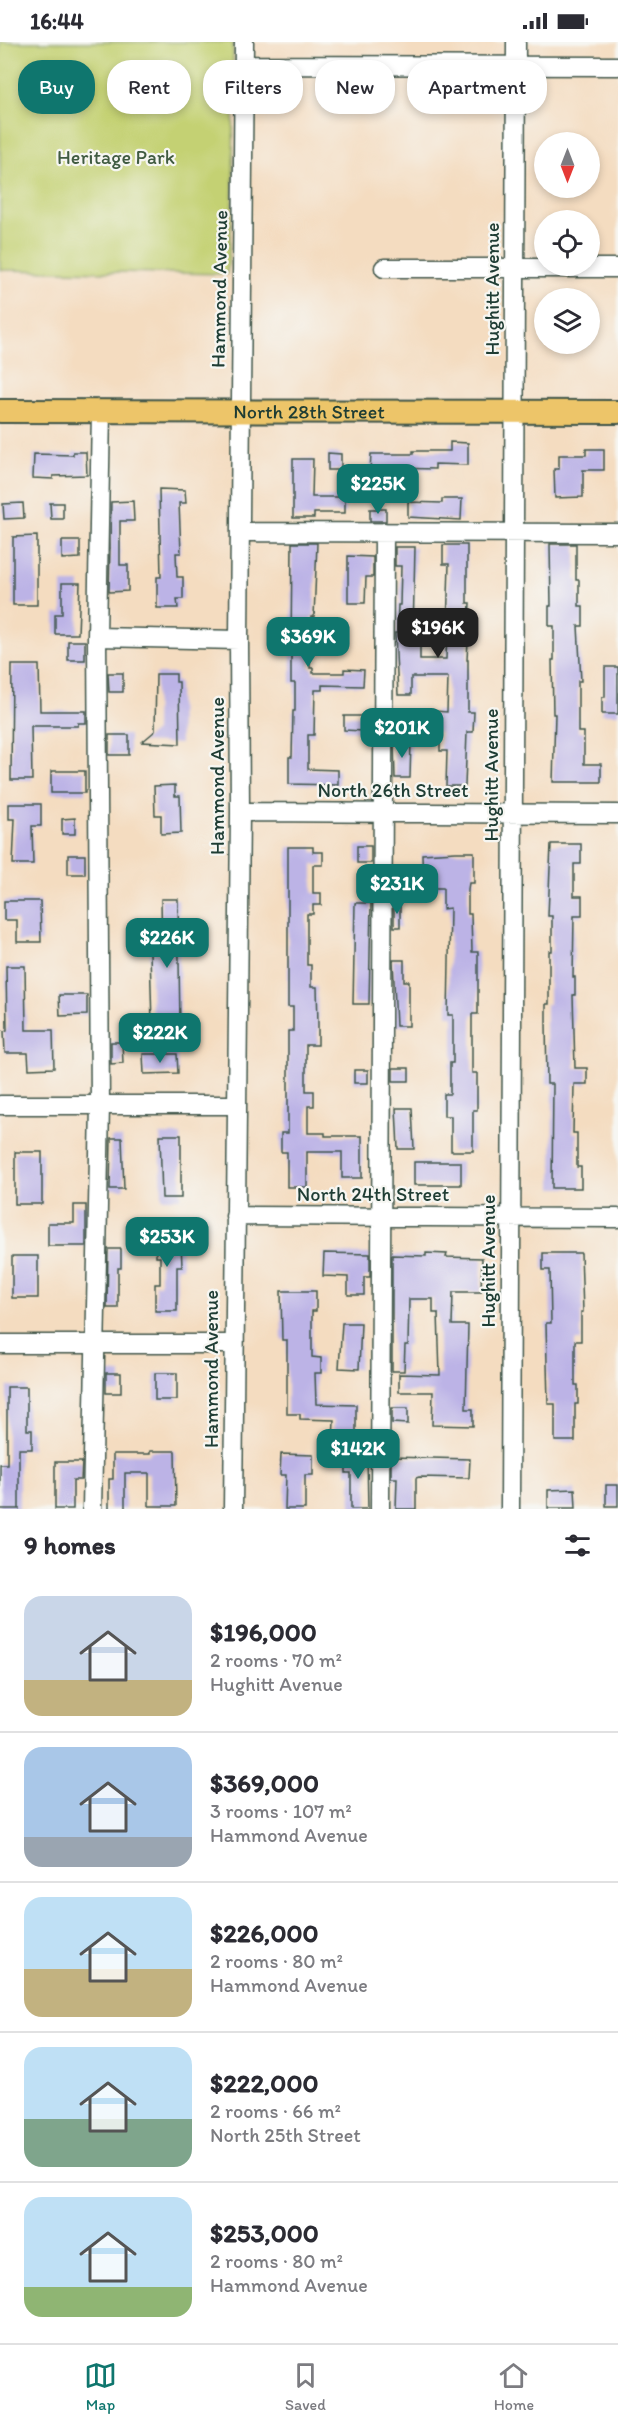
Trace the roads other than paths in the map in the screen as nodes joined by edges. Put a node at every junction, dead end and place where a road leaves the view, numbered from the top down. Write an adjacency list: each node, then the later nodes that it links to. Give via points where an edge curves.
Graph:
1 (244, 42): 3 (street, Hammond Avenue)
2 (516, 42): 4 (street, Hughitt Avenue)
3 (244, 60)
4 (516, 60)
5 (303, 65): 6 (street)
6 (407, 65)
7 (547, 65): 8 (street)
8 (618, 66)
9 (243, 114): 17 (street, Hammond Avenue)
10 (516, 114): 11 (street, Hughitt Avenue)
11 (514, 267): 12 (street); 13 (street); 16 (street, Hughitt Avenue)
12 (384, 268)
13 (618, 268)
14 (0, 411): 15 (main road, North 28th Street)
15 (101, 411): 17 (main road, North 28th Street); 23 (street)
16 (514, 411): 17 (main road, North 28th Street); 18 (main road, North 28th Street); 19 (street, Hughitt Avenue)
17 (240, 412): 20 (street, Hammond Avenue)
18 (618, 412)
19 (514, 531): 21 (street); 22 (street); 27 (street, Hughitt Avenue)
20 (240, 532): 21 (street); 24 (street, Hammond Avenue)
21 (384, 532): 26 (street)
22 (618, 533)
23 (97, 637): 24 (street); 30 (street)
24 (239, 640): 25 (street, Hammond Avenue)
25 (240, 812): 26 (street, North 26th Street); 31 (street, Hammond Avenue)
26 (382, 813): 27 (street, North 26th Street); 33 (street)
27 (514, 813): 28 (street, North 26th Street); 34 (street, Hughitt Avenue)
28 (618, 814)
29 (0, 1105): 30 (street)
30 (100, 1105): 31 (street); 37 (street)
31 (236, 1105): 32 (street, Hammond Avenue)
32 (235, 1216): 33 (street, North 24th Street); 38 (street, Hammond Avenue)
33 (382, 1217): 34 (street, North 24th Street); 41 (street)
34 (511, 1218): 35 (street, North 24th Street); 42 (street, Hughitt Avenue)
35 (618, 1218)
36 (0, 1344): 37 (street)
37 (96, 1344): 38 (street); 39 (street)
38 (234, 1344): 40 (street, Hammond Avenue)
39 (92, 1509)
40 (233, 1509)
41 (380, 1509)
42 (510, 1509)

